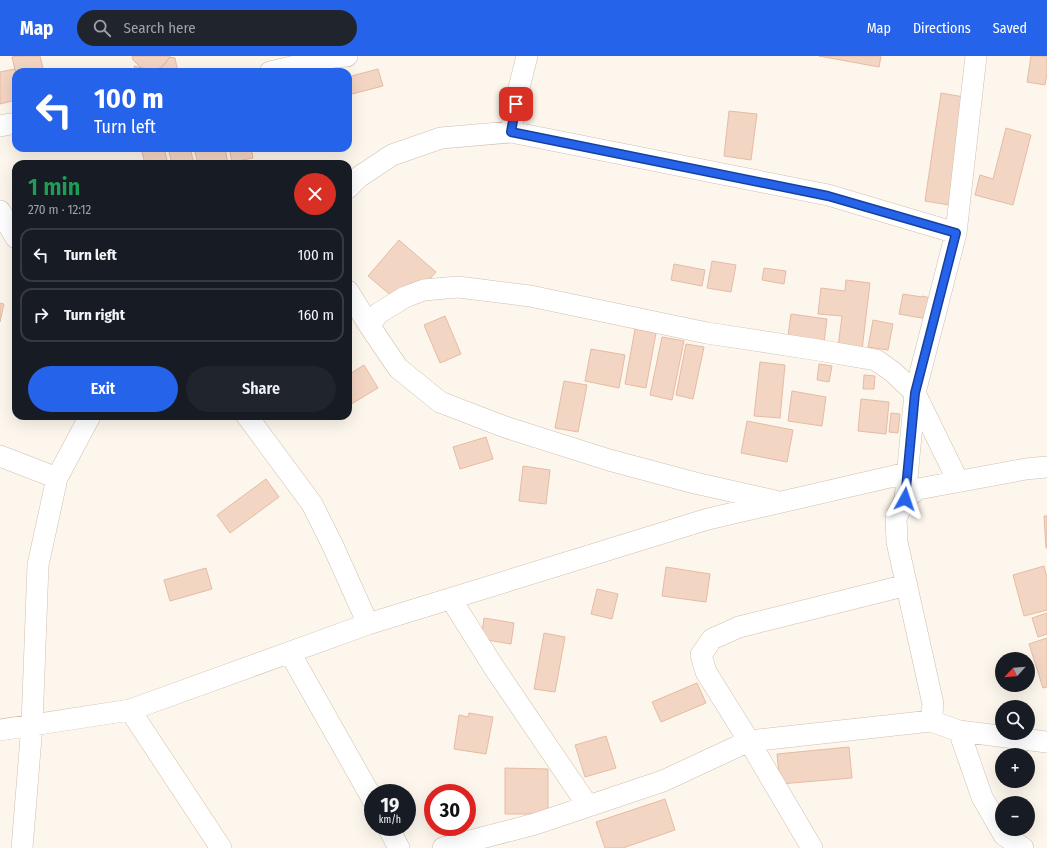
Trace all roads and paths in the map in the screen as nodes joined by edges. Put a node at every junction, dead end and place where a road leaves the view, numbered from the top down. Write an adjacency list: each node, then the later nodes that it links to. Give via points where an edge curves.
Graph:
1 (347, 56): 4 (street)
2 (527, 56): 7 (street)
3 (976, 56): 11 (street)
4 (287, 68)
5 (12, 124): 6 (street)
6 (0, 126)
7 (511, 132): 8 (street, via 442,138 420,145 392,155); 11 (street, via 828,196)
8 (352, 184)
9 (0, 211): 10 (street)
10 (12, 231)
11 (956, 233): 14 (street)
12 (352, 297): 13 (street)
13 (369, 325): 14 (street, via 379,313 405,297 424,290 458,287 530,296 708,333 876,360); 23 (street, via 398,368 440,402 505,427 609,460)
14 (915, 393): 19 (street); 21 (street)
15 (88, 420): 20 (street)
16 (250, 420): 26 (street, via 312,504)
17 (0, 456): 20 (street)
18 (1047, 467): 21 (street)
19 (907, 473): 22 (street); 23 (street)
20 (57, 478): 30 (street, via 38,566)
21 (958, 481): 22 (street, via 918,489)
22 (905, 499): 24 (street, via 896,518 897,542)
23 (781, 502): 25 (street, via 708,519)
24 (907, 585): 29 (street, via 933,704); 33 (street, via 739,627 712,638 701,655 706,672)
25 (451, 599): 26 (street); 36 (street)
26 (368, 624): 27 (street)
27 (290, 653): 28 (street); 35 (street)
28 (130, 710): 30 (street); 39 (street)
29 (931, 722): 32 (street); 33 (street)
30 (32, 725): 31 (street); 38 (street)
31 (0, 730)
32 (959, 731): 34 (street); 43 (street, via 982,797 1004,835)
33 (749, 742): 36 (street, via 663,782); 42 (street)
34 (1047, 742)
35 (364, 784)
36 (588, 806): 41 (street, via 535,824)
37 (393, 836): 40 (street)
38 (22, 848)
39 (221, 848)
40 (399, 848)
41 (443, 848)
42 (812, 848)
43 (1023, 848)

